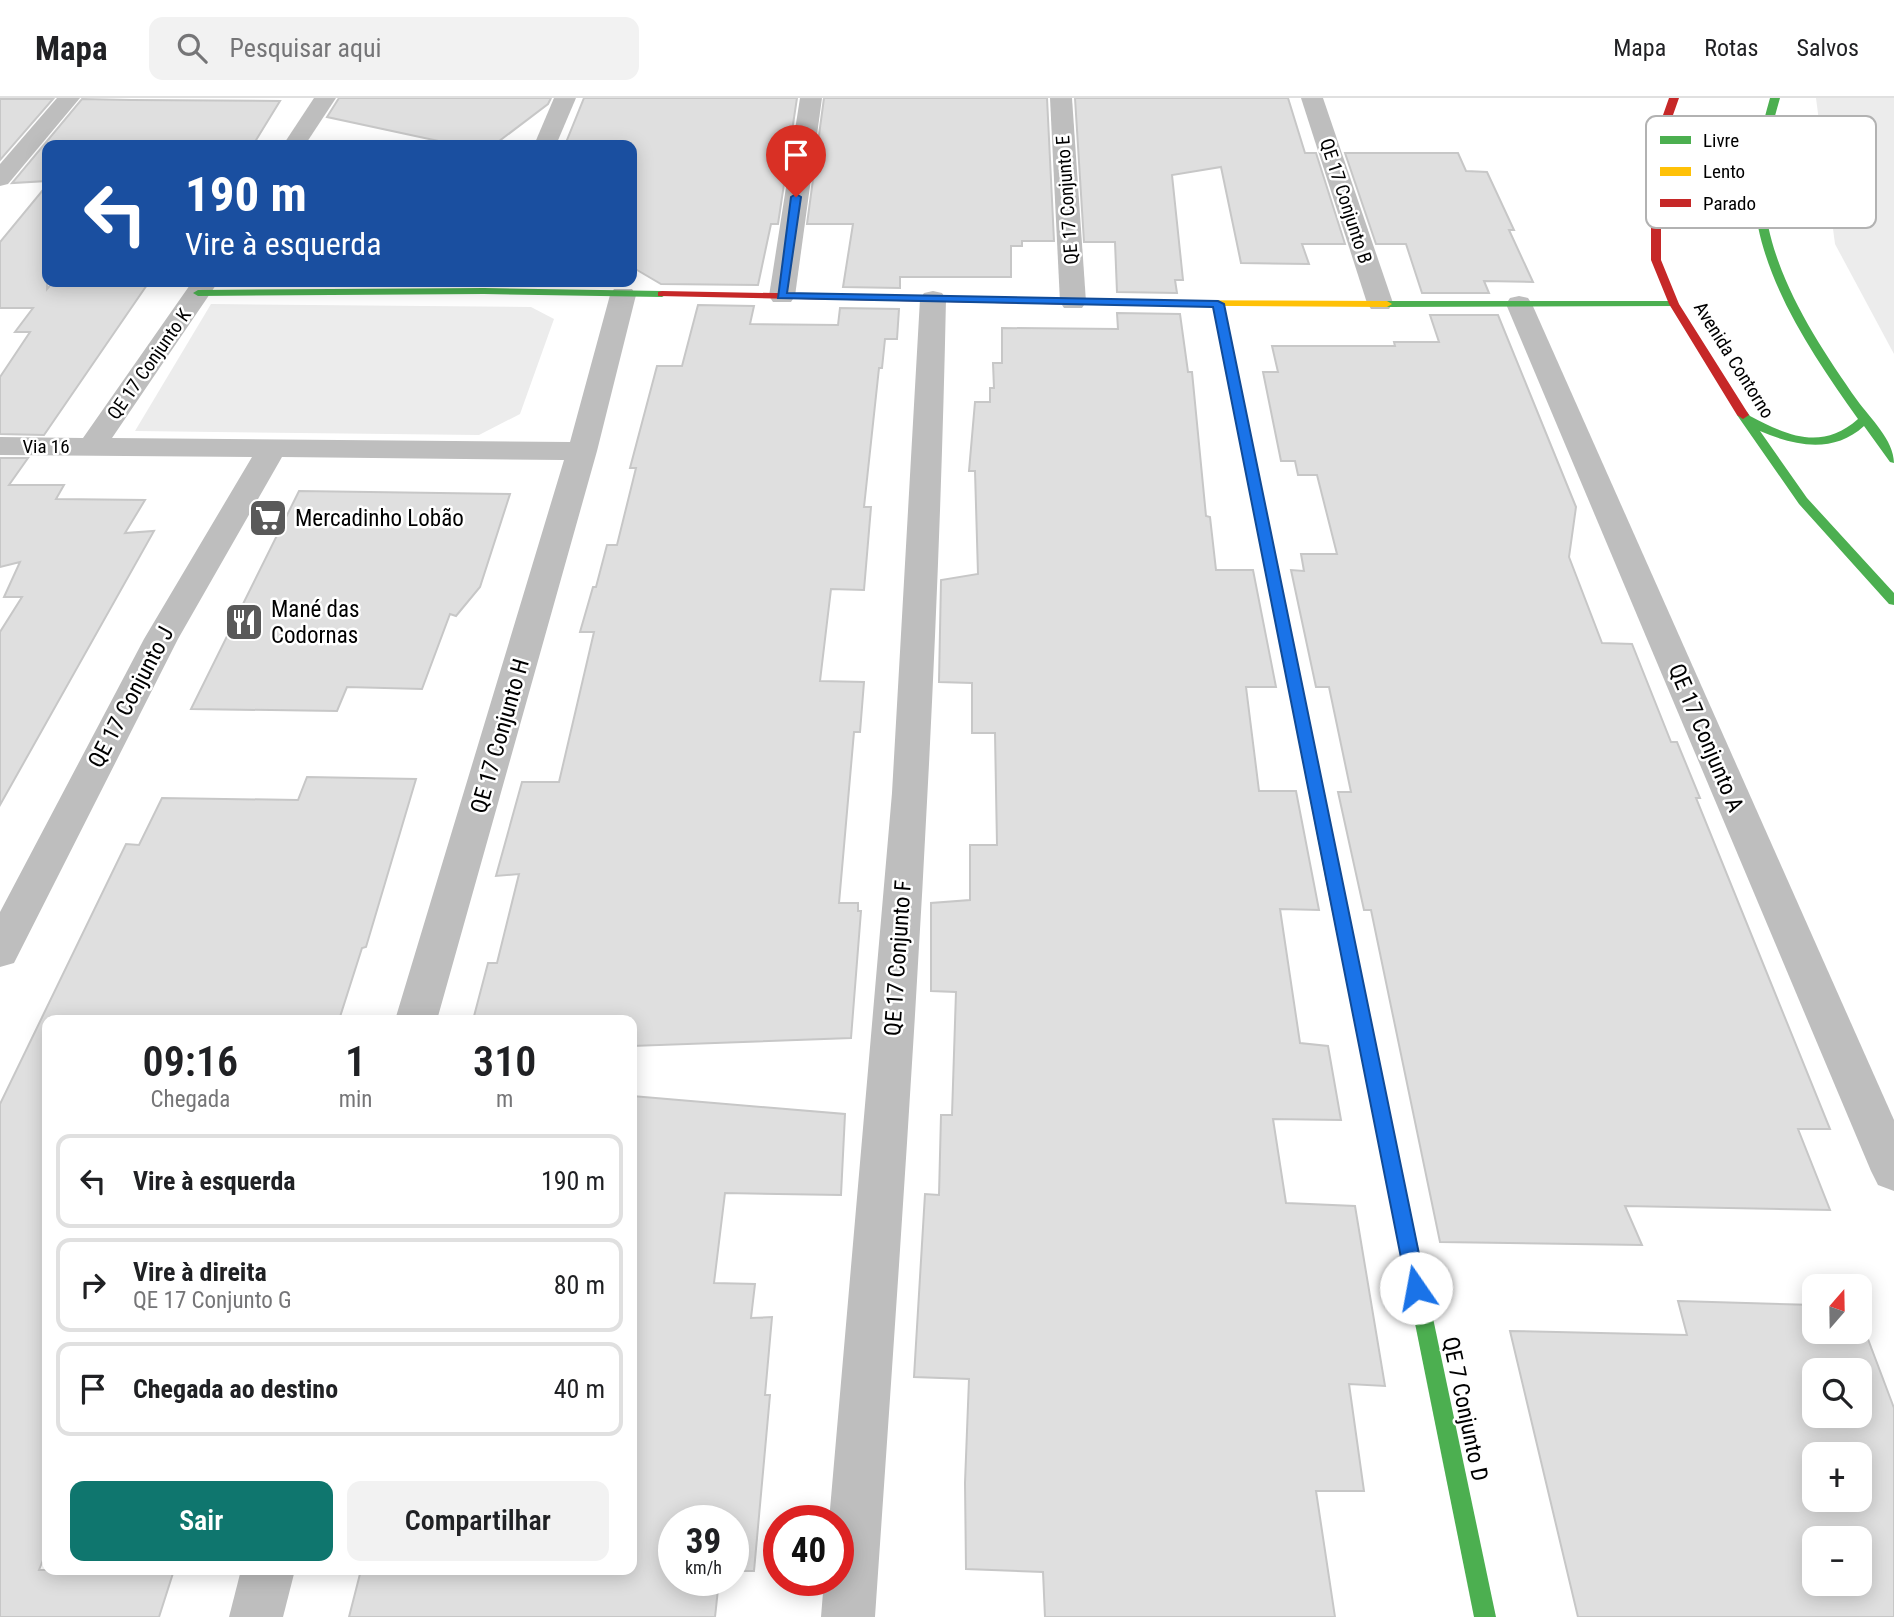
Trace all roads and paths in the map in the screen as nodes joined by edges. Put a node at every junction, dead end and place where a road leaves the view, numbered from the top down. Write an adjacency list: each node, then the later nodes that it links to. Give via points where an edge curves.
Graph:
1 (69, 98): 13 (street)
2 (325, 98): 11 (street)
3 (565, 98): 12 (street)
4 (811, 98): 19 (street)
5 (1061, 98): 21 (street, QE 17 Conjunto E)
6 (1312, 98): 22 (street, QE 17 Conjunto B)
7 (1674, 98): 9 (street, Avenida Contorno)
8 (1775, 98): 10 (street)
9 (1668, 116)
10 (1771, 116)
11 (297, 140)
12 (547, 140)
13 (0, 178)
14 (1656, 228): 25 (street, Avenida Contorno, via 1656,260)
15 (1766, 228): 27 (street, via 1792,297)
16 (202, 287): 17 (street); 29 (street, QE 17 Conjunto K)
17 (486, 287): 18 (street)
18 (623, 295): 19 (street); 31 (street, QE 17 Conjunto H)
19 (782, 296): 20 (street)
20 (933, 299): 21 (street); 39 (street, QE 17 Conjunto F, via 929,472 892,1048)
21 (1073, 302): 23 (street)
22 (1380, 303): 23 (street); 24 (street)
23 (1218, 304): 40 (street, QE 7 Conjunto D)
24 (1519, 304): 25 (street); 36 (street, QE 17 Conjunto A)
25 (1674, 304): 26 (street, Avenida Contorno)
26 (1745, 418): 27 (street, via 1790,439 1824,442 1850,436); 33 (street, Avenida Contorno, via 1803,501)
27 (1864, 420): 32 (street)
28 (0, 446): 29 (street, Via 16)
29 (92, 446): 30 (street, Via 16)
30 (272, 448): 31 (street, Via 16); 34 (street, QE 17 Conjunto J, via 161,639)
31 (582, 451): 35 (street, QE 17 Conjunto H)
32 (1894, 459)
33 (1894, 601)
34 (0, 951)
35 (417, 1015)
36 (1894, 1171)
37 (267, 1575): 38 (street)
38 (256, 1617)
39 (848, 1617)
40 (1485, 1617)

